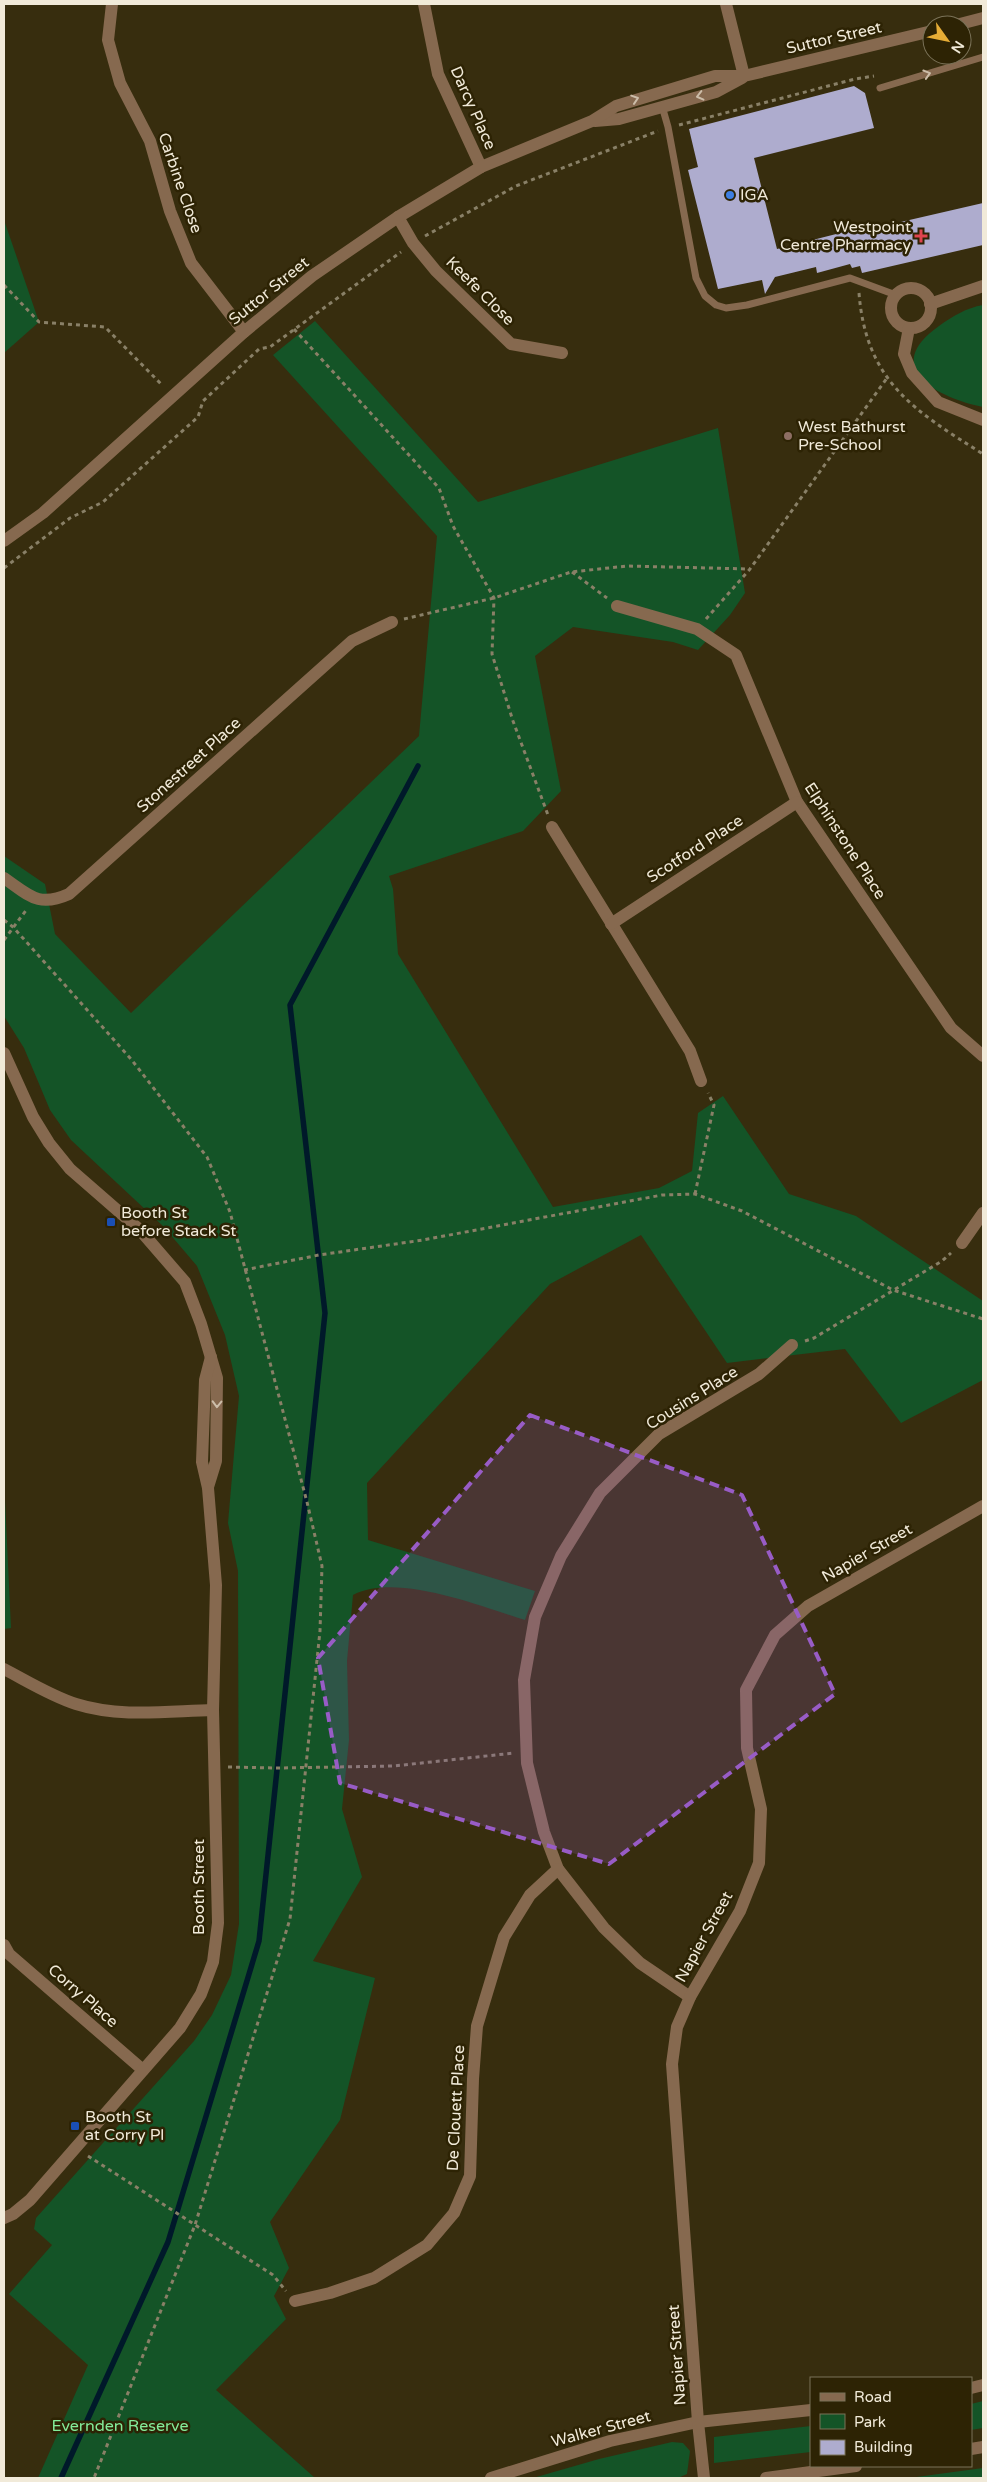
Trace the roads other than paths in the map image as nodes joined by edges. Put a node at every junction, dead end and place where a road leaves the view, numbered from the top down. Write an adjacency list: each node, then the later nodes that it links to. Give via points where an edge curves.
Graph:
1 (112, 4): 16 (street, Carbine Close, via 108,40 120,83 150,141 170,211 190,263)
2 (424, 4): 10 (street, Darcy Place, via 438,74)
3 (726, 4): 6 (street)
4 (922, 33): 6 (street, Suttor Street)
5 (983, 58): 7 (lane, one-way to 5)
6 (744, 76): 8 (street, Suttor Street, one-way to 8, via 716,92); 9 (street, Suttor Street, one-way to 6, via 616,106 662,90 714,76)
7 (880, 88)
8 (662, 106): 9 (street, Suttor Street, via 619,119); 13 (lane, via 696,278 705,296 716,305 726,308 746,305 850,278)
9 (592, 121): 10 (street, Suttor Street)
10 (482, 167): 11 (street, Suttor Street)
11 (398, 217): 16 (street, Suttor Street, via 312,276); 17 (street, Keefe Close, via 413,243 436,271 510,344)
12 (983, 286): 14 (street)
13 (896, 295): 14 (street, via 913,288 924,294); 15 (street, via 891,306 894,318)
14 (930, 304): 15 (street, via 926,321)
15 (909, 328): 18 (street, via 904,354 912,373 938,402)
16 (244, 332): 19 (street, Suttor Street, via 43,513)
17 (562, 353)
18 (983, 420)
19 (4, 541)
20 (617, 606): 22 (street, Elphinstone Place, via 697,629 736,655)
21 (392, 622): 24 (street, Stonestreet Place, via 352,641 69,894 53,901 35,899)
22 (797, 802): 25 (street, Scotford Place); 27 (street, Elphinstone Place, via 952,1028)
23 (552, 827): 25 (street)
24 (4, 878)
25 (611, 924): 28 (street, via 690,1051)
26 (4, 1053): 34 (street, Booth Street, via 33,1117 49,1143 70,1169 140,1230 185,1282 210,1356 217,1378 216,1461 208,1488 216,1585)
27 (983, 1056)
28 (701, 1081)
29 (983, 1213): 30 (street)
30 (962, 1243)
31 (792, 1346): 35 (street, Cousins Place, via 759,1374 659,1434 600,1493 561,1556 535,1617 524,1680 527,1763 544,1832)
32 (983, 1506): 37 (street, Napier Street, via 808,1606 775,1636 746,1690 747,1748 761,1809 759,1863 740,1911)
33 (4, 1669): 34 (street, via 76,1704 101,1710)
34 (214, 1710): 38 (street, Booth Street, via 218,1923 213,1962 201,1994 180,2028)
35 (558, 1869): 37 (street, Cousins Place, via 604,1928 640,1963); 40 (street, De Clouett Place, via 530,1895 504,1937 477,2026 470,2176 454,2213 427,2245 374,2278)
36 (4, 1945): 38 (street, Corry Place, via 9,1954)
37 (690, 1998): 42 (street, Napier Street, via 677,2027 672,2064)
38 (143, 2070): 39 (street, Booth Street, via 30,2200)
39 (9, 2216)
40 (295, 2301)
41 (810, 2410): 42 (street, Walker Street)
42 (698, 2422): 44 (street, Walker Street, via 610,2441); 45 (street, Napier Street)
43 (848, 2467): 46 (street)
44 (491, 2478)
45 (704, 2478)
46 (766, 2478)

